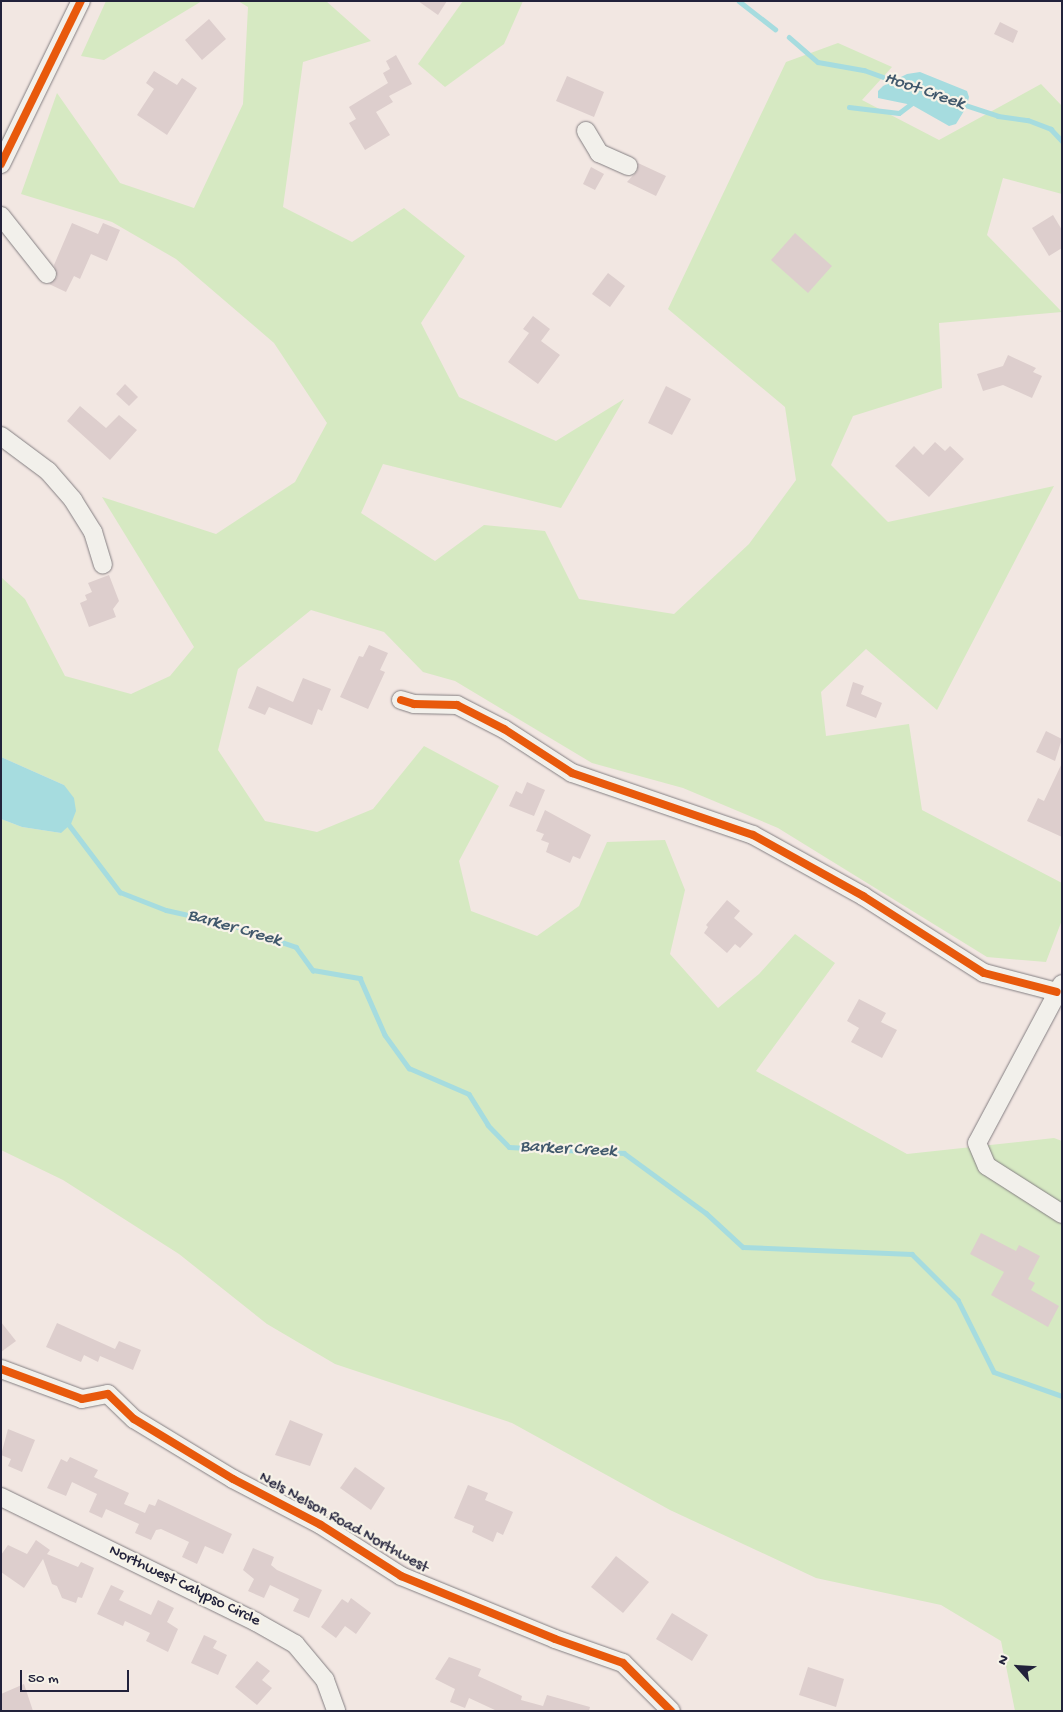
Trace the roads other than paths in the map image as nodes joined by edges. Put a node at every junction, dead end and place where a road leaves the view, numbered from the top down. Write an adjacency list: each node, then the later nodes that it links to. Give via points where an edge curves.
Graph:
1 (81, 1): 3 (street)
2 (586, 131): 4 (street, via 600,153)
3 (1, 164)
4 (628, 166)
5 (1, 216): 6 (street)
6 (47, 274)
7 (1, 436): 8 (street, via 48,471 73,500 93,532)
8 (103, 565)
9 (401, 700): 10 (street, via 414,704 457,705 504,729 572,773 753,836 863,896 984,973)
10 (1059, 988): 11 (street, via 977,1144 988,1166)
11 (1062, 1214)
12 (1, 1369): 15 (street, Nels Nelson Road Northwest, via 82,1399 108,1394 134,1419 233,1479 321,1525 401,1576 555,1640 623,1663)
13 (1, 1497): 14 (street, Northwest Calypso Circle, via 295,1644 325,1680)
14 (336, 1711)
15 (671, 1711)

